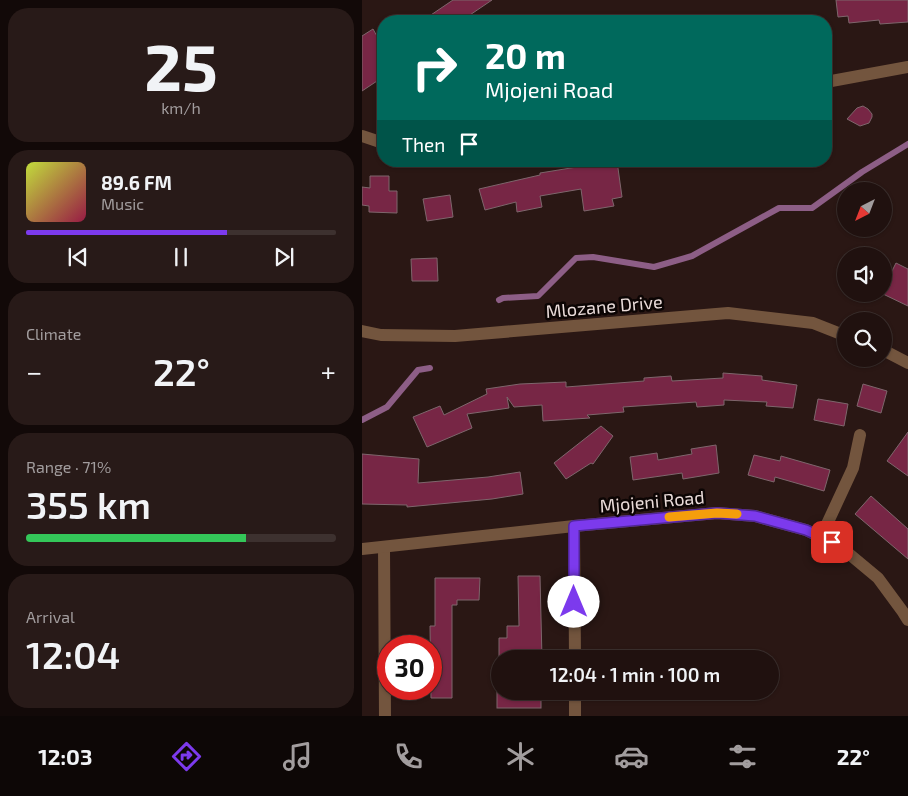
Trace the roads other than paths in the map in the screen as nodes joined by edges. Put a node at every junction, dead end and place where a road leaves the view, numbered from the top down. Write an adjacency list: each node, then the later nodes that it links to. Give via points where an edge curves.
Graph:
1 (908, 67): 2 (street)
2 (832, 81)
3 (362, 136): 4 (street)
4 (377, 141)
5 (362, 331): 6 (street, Mlozane Drive, via 381,335 455,336 728,313 813,323)
6 (837, 332)
7 (892, 354): 8 (street)
8 (908, 362)
9 (860, 436): 11 (street, via 852,468)
10 (574, 526): 11 (street, Mjojeni Road, via 717,513 755,516); 12 (street, Mjojeni Road); 15 (street)
11 (821, 537): 14 (street, Mjojeni Road, via 842,548 878,578)
12 (384, 548): 13 (street, Mjojeni Road); 17 (street)
13 (362, 549)
14 (908, 620)
15 (575, 650)
16 (575, 700): 18 (street)
17 (385, 716)
18 (575, 716)

